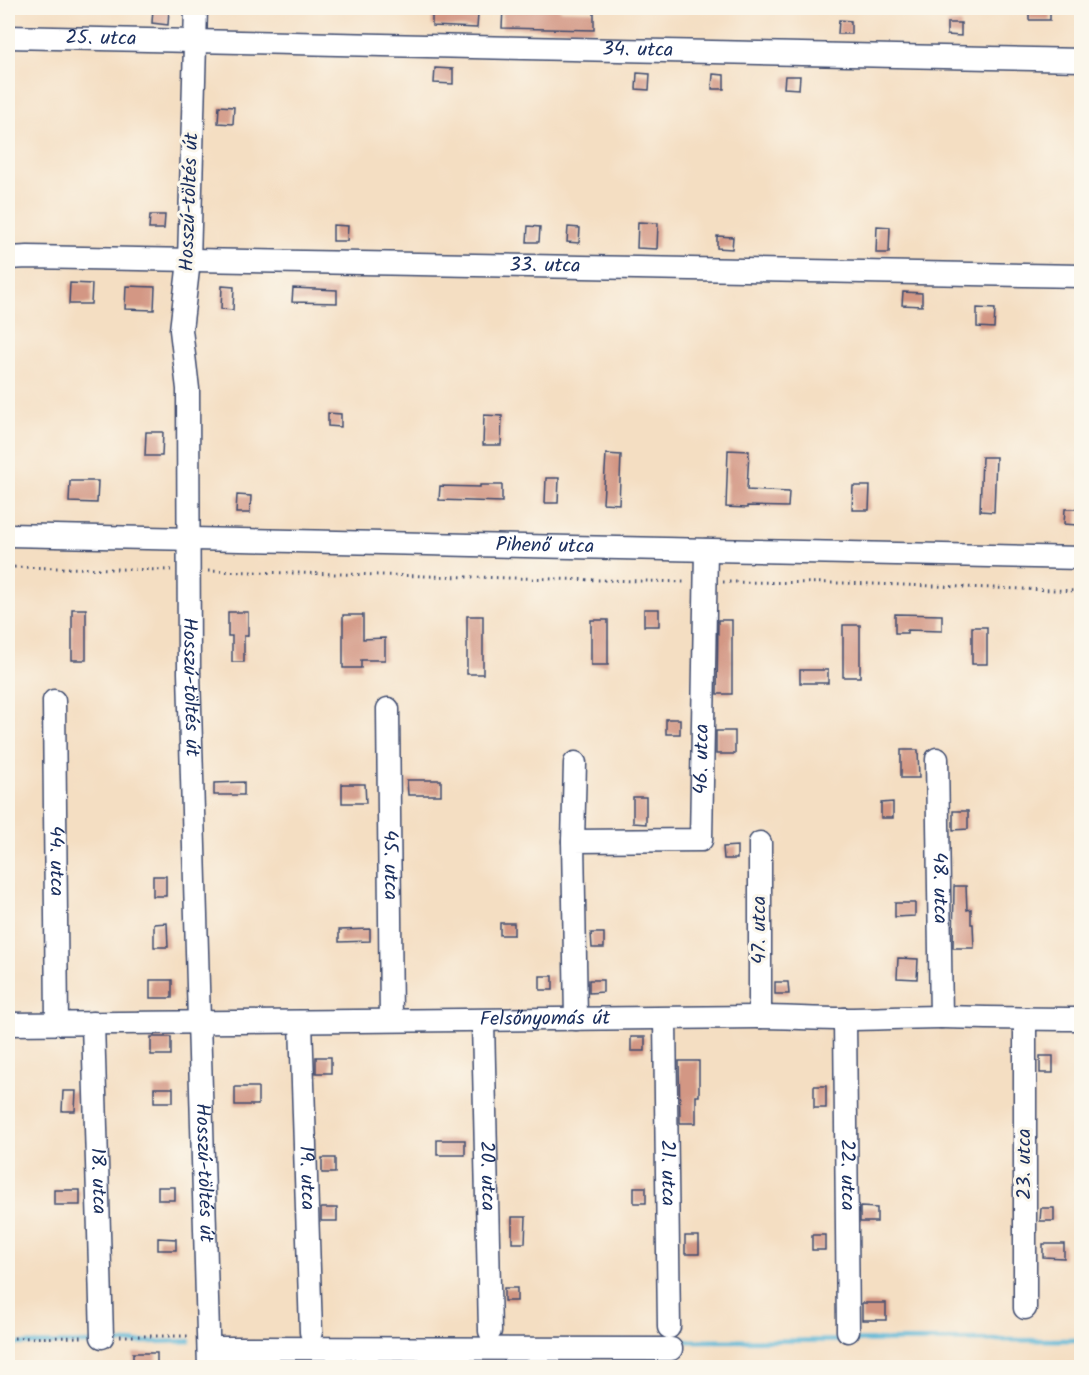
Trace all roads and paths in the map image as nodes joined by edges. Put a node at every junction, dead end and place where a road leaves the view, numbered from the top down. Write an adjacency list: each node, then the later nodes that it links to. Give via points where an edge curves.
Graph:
1 (196, 8): 3 (street, Hosszú-töltés út)
2 (8, 37): 3 (street, 25. utca)
3 (196, 41): 4 (street, 34. utca); 6 (street, Hosszú-töltés út)
4 (1082, 60)
5 (8, 258): 6 (street, 33. utca)
6 (189, 261): 7 (street, 33. utca); 9 (street, Hosszú-töltés út, via 181,330 188,389)
7 (1082, 276)
8 (8, 536): 9 (street, Pihenő utca)
9 (188, 538): 10 (street, Pihenő utca); 13 (street, Hosszú-töltés út)
10 (706, 550): 11 (street, Pihenő utca); 14 (street, 46. utca)
11 (1082, 558)
12 (8, 567): 13 (path)
13 (189, 571): 14 (path); 30 (street, Hosszú-töltés út)
14 (706, 582): 15 (path); 20 (street, 46. utca, via 701,840)
15 (1082, 591)
16 (54, 701): 33 (street, 44. utca)
17 (388, 709): 28 (street, 45. utca)
18 (937, 759): 23 (street, 48. utca)
19 (575, 763): 20 (street)
20 (573, 841): 24 (street)
21 (760, 843): 22 (street, 47. utca)
22 (760, 1017): 26 (street, Felsőnyomás út); 29 (street, Felsőnyomás út)
23 (941, 1017): 26 (street, Felsőnyomás út); 27 (street, Felsőnyomás út)
24 (576, 1018): 29 (street, Felsőnyomás út); 32 (street, Felsőnyomás út)
25 (1082, 1018): 27 (street, Felsőnyomás út)
26 (845, 1019): 38 (street, 22. utca)
27 (1025, 1019): 36 (street, 23. utca)
28 (391, 1020): 31 (street, Felsőnyomás út); 32 (street, Felsőnyomás út)
29 (664, 1020): 41 (street, 21. utca, via 670,1338)
30 (200, 1022): 31 (street, Felsőnyomás út); 34 (street, Felsőnyomás út); 41 (street, Hosszú-töltés út)
31 (301, 1022): 39 (street, 19. utca)
32 (483, 1022): 37 (street, 20. utca)
33 (57, 1023): 34 (street, Felsőnyomás út); 35 (street, Felsőnyomás út)
34 (93, 1023): 40 (street, 18. utca)
35 (8, 1024)
36 (1025, 1308)
37 (490, 1330)
38 (848, 1331)
39 (311, 1332)
40 (102, 1336)
41 (209, 1358)

